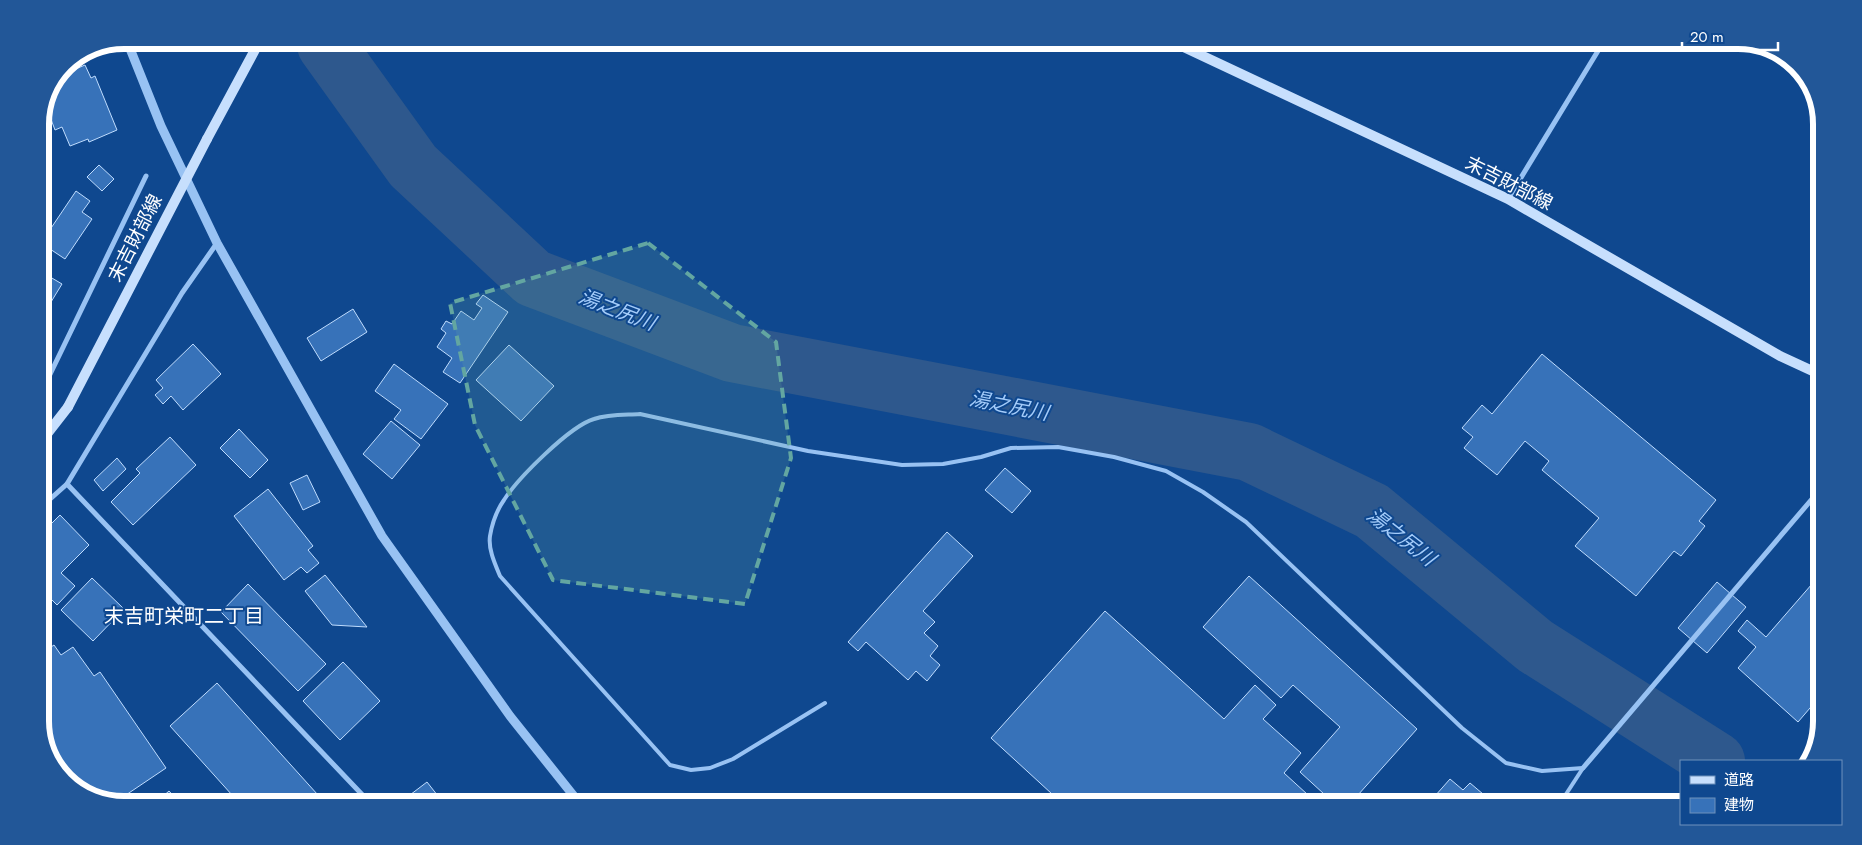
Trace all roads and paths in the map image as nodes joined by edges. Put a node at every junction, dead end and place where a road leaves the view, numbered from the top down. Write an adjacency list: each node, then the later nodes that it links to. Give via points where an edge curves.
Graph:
1 (130, 49): 7 (street, via 161,126)
2 (255, 49): 10 (main road, 末吉財部線, bridge, via 68,407)
3 (1188, 49): 6 (main road, 末吉財部線)
4 (1599, 49): 6 (street)
5 (146, 176): 9 (street)
6 (1508, 199): 8 (main road, 末吉財部線, via 1780,356)
7 (217, 243): 11 (street, via 182,293); 17 (street, via 382,536 510,716)
8 (1813, 371)
9 (49, 376)
10 (49, 431)
11 (66, 484): 13 (street); 16 (street)
12 (1813, 498): 15 (street)
13 (49, 500)
14 (825, 702): 15 (lane, via 733,759 710,768 690,770 670,765 500,576 492,557 490,537 504,500 538,460 576,428 594,419 614,415 640,414 808,451 902,465 943,464 1011,448 1058,447 1114,457 1166,471 1246,522 1462,728 1506,762 1542,771)
15 (1583, 768): 18 (lane)
16 (363, 796)
17 (574, 796)
18 (1565, 796)

